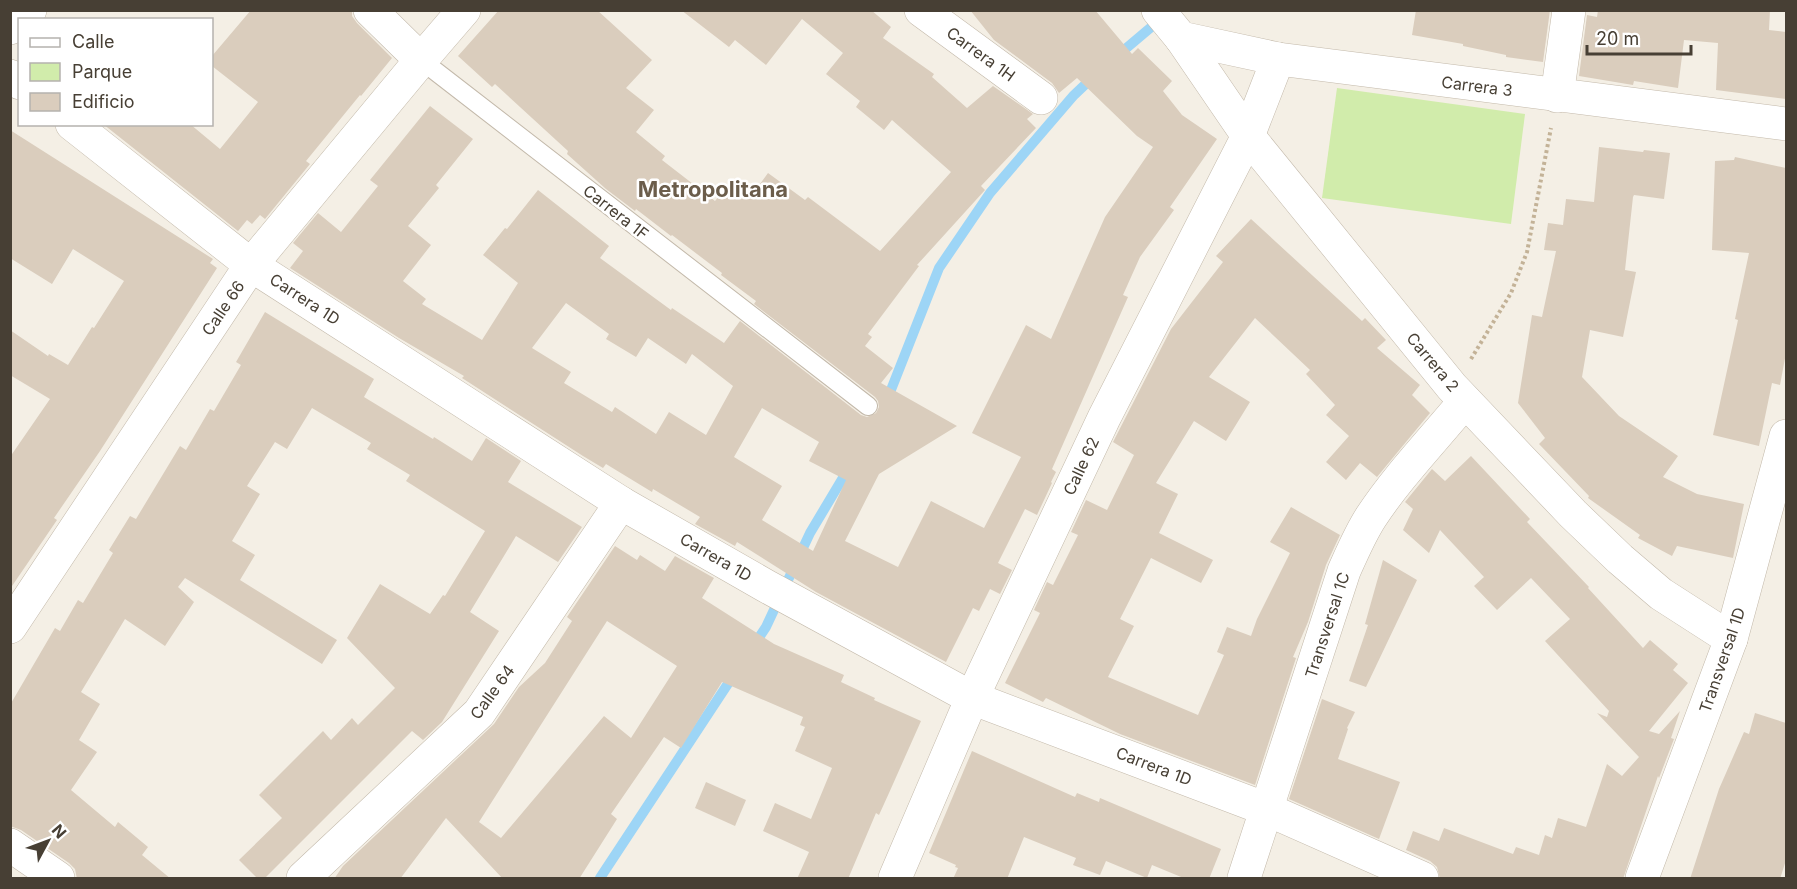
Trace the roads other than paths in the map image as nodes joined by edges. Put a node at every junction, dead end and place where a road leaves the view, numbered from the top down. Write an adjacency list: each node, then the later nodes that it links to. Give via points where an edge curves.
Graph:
1 (370, 10): 6 (street, Carrera 1F)
2 (464, 10): 6 (street, Calle 66)
3 (921, 10): 9 (street, Carrera 1H)
4 (1569, 10): 8 (street)
5 (1171, 26): 7 (street, Carrera 3); 12 (street, Carrera 2)
6 (421, 60): 13 (street, Calle 66); 15 (lane, Carrera 1F)
7 (1286, 60): 8 (street, Carrera 3); 12 (street, Calle 62)
8 (1557, 96): 10 (street, Carrera 3)
9 (1041, 99)
10 (1786, 124)
11 (75, 126): 13 (street, Carrera 1D)
12 (1248, 136): 14 (street, Carrera 2); 20 (street, Calle 62, via 1104,418)
13 (251, 265): 17 (street, Carrera 1D); 18 (street, Calle 66)
14 (1459, 394): 19 (street, Carrera 2, via 1620,559 1661,594); 21 (street, Transversal 1C, via 1371,518 1344,572)
15 (868, 406)
16 (1786, 436): 19 (street, Transversal 1D)
17 (621, 502): 20 (street, Carrera 1D); 24 (street, Calle 64, via 479,713)
18 (10, 627)
19 (1731, 639): 28 (street, Transversal 1D)
20 (972, 698): 21 (street, Carrera 1D); 25 (street, Calle 62)
21 (1266, 808): 26 (street, Transversal 1C); 27 (street, Carrera 1D)
22 (10, 845): 23 (street)
23 (58, 879)
24 (303, 879)
25 (895, 879)
26 (1244, 879)
27 (1422, 879)
28 (1642, 879)

